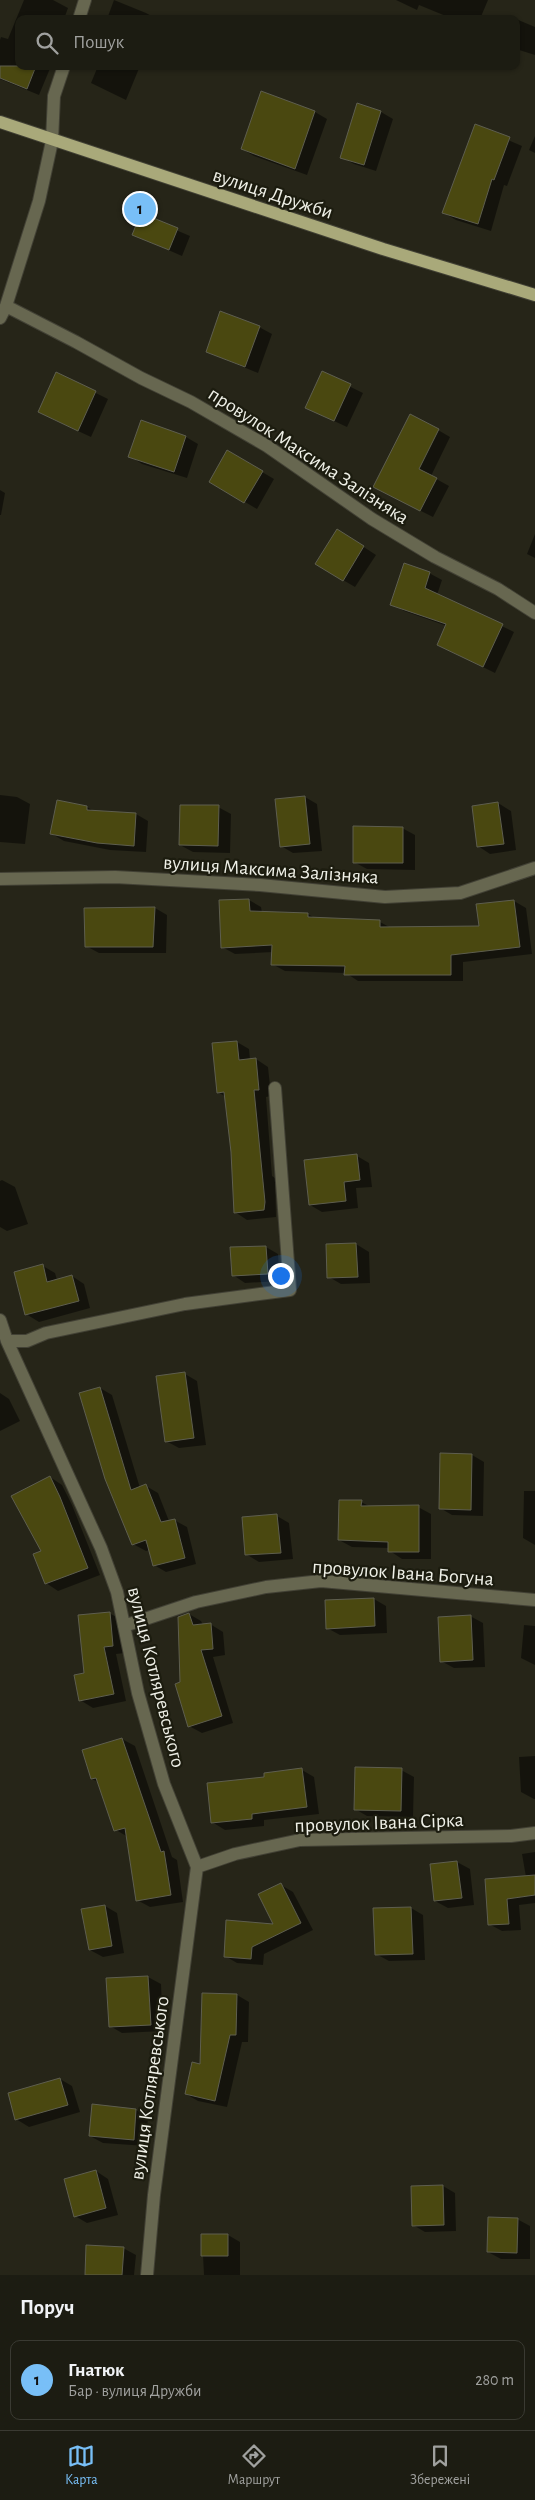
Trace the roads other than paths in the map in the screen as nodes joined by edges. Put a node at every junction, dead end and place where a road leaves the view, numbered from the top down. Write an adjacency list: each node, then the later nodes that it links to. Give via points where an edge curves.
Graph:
1 (85, 0): 2 (street)
2 (80, 15)
3 (63, 70): 5 (street, via 54,96)
4 (0, 122): 5 (main road, вулиця Дружби)
5 (52, 141): 6 (main road, вулиця Дружби); 7 (street, via 39,201)
6 (535, 295)
7 (6, 306): 8 (street); 9 (street, провулок Максима Залізняка, via 191,402 267,446 372,519)
8 (0, 318)
9 (535, 613)
10 (535, 868): 11 (street, вулиця Максима Залізняка, via 460,893 385,897 260,885 115,877)
11 (0, 879)
12 (274, 1088): 14 (street, via 290,1290 185,1304 46,1333 27,1341)
13 (0, 1320): 14 (street, вулиця Котляревського)
14 (7, 1341): 16 (street, вулиця Котляревського, via 100,1548 117,1592)
15 (535, 1600): 16 (street, провулок Івана Богуна, via 321,1582 266,1587 196,1602)
16 (124, 1626): 18 (street, вулиця Котляревського, via 138,1693 164,1784)
17 (535, 1832): 18 (street, провулок Івана Сірка, via 511,1836 300,1840 235,1854)
18 (197, 1867): 19 (street, вулиця Котляревського, via 154,2195)
19 (147, 2275)

